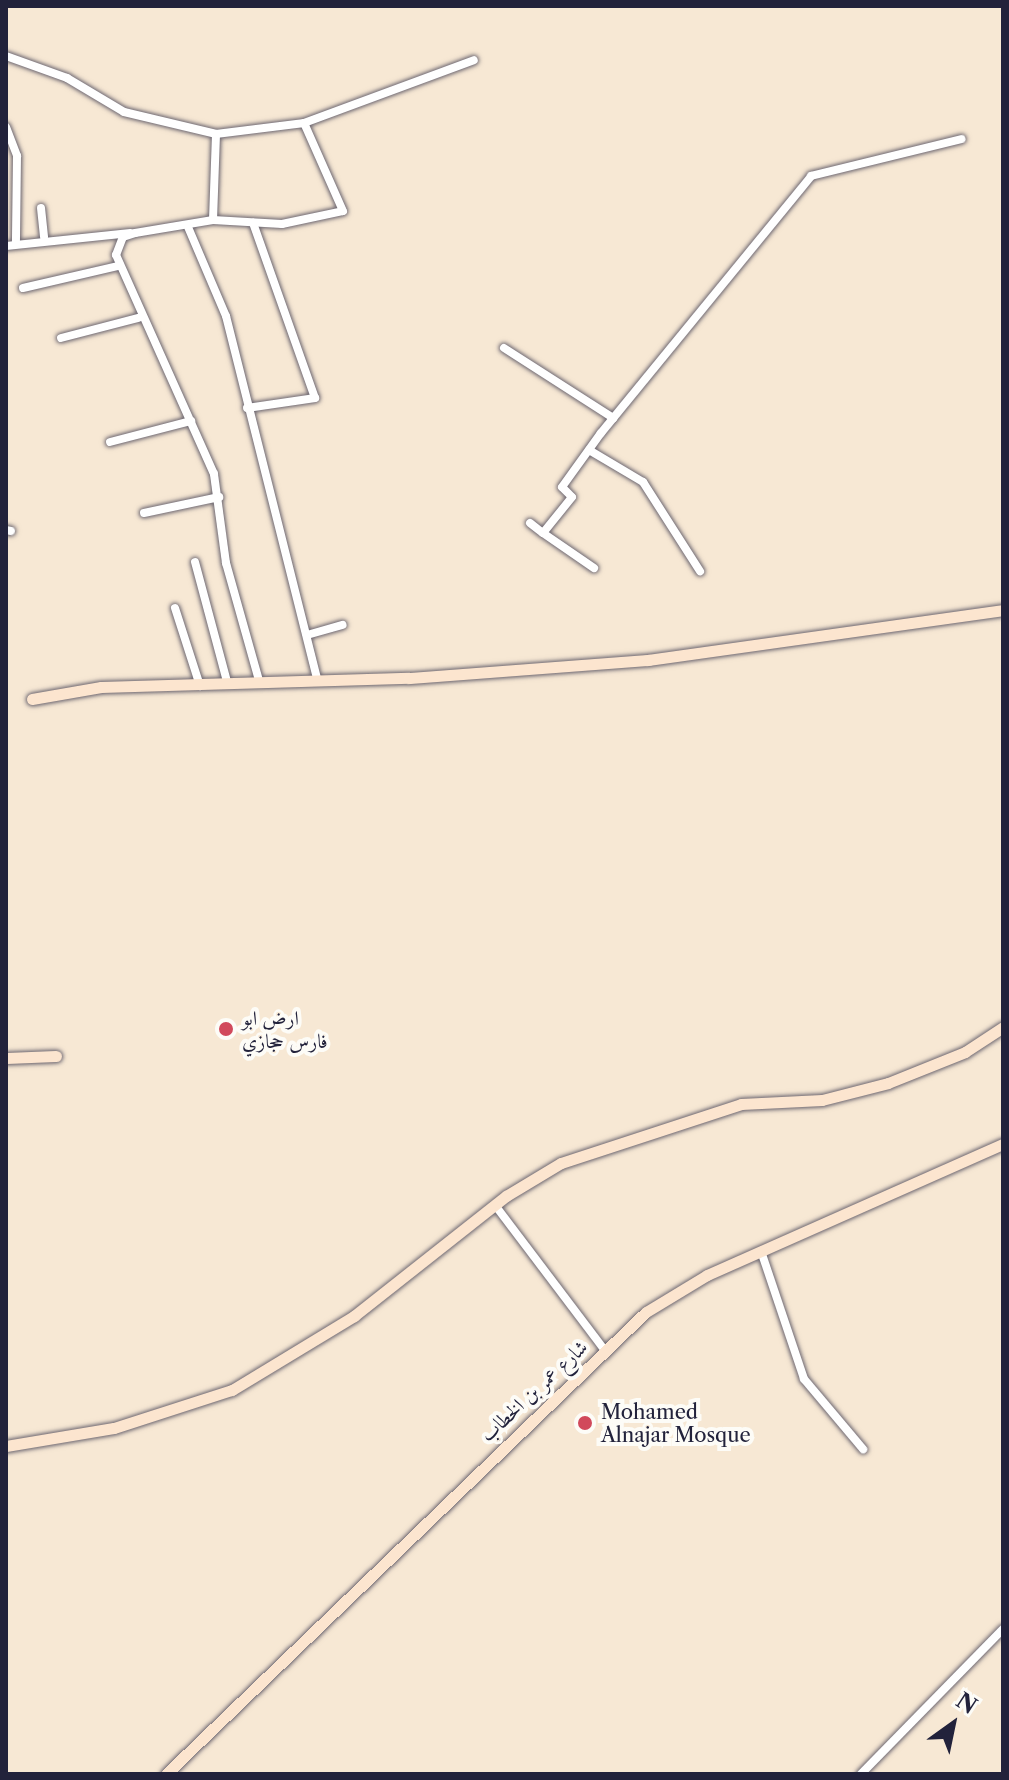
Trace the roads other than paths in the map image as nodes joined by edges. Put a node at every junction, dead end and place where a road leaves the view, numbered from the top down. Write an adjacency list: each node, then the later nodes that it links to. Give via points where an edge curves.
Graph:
1 (6, 56): 5 (street, via 67,78 124,112)
2 (474, 60): 3 (street)
3 (304, 123): 5 (street); 9 (street, via 343,211)
4 (6, 127): 13 (street, via 17,156)
5 (216, 134): 8 (street)
6 (962, 139): 20 (street, via 811,176)
7 (41, 208): 12 (street)
8 (213, 220): 9 (street); 10 (street)
9 (253, 223): 19 (street, via 315,398)
10 (188, 227): 11 (street); 19 (street, via 226,316)
11 (135, 233): 12 (street); 14 (street, via 119,243)
12 (44, 237): 13 (street)
13 (11, 244)
14 (118, 266): 15 (street); 16 (street)
15 (23, 288)
16 (138, 318): 17 (street); 21 (street)
17 (61, 338)
18 (504, 348): 20 (street)
19 (247, 408): 34 (street)
20 (613, 418): 23 (street)
21 (191, 421): 22 (street); 24 (street)
22 (110, 442)
23 (589, 450): 27 (street, via 562,487 572,497); 30 (street, via 643,482)
24 (219, 497): 25 (street); 36 (street, via 226,563)
25 (144, 513)
26 (530, 523): 27 (street)
27 (543, 533): 29 (street)
28 (195, 562): 37 (street)
29 (594, 568)
30 (700, 571)
31 (175, 608): 38 (street)
32 (1003, 610): 35 (street, via 702,655)
33 (343, 625): 34 (street)
34 (307, 635): 35 (street)
35 (318, 681): 36 (street)
36 (260, 684): 37 (street)
37 (228, 685): 38 (street)
38 (200, 686): 39 (street, via 101,687)
39 (32, 699)
40 (1003, 1027): 44 (street, via 965,1052 888,1083 822,1100 741,1104 660,1127 561,1163)
41 (56, 1056): 42 (street)
42 (6, 1058)
43 (1003, 1144): 45 (street, شارع عمر بن الخطاب)
44 (498, 1209): 46 (street); 47 (street, via 354,1316 232,1390 114,1428)
45 (761, 1251): 46 (street, شارع عمر بن الخطاب, via 667,1298); 48 (street, via 804,1379)
46 (604, 1349): 50 (street, شارع عمر بن الخطاب)
47 (6, 1446)
48 (863, 1449)
49 (1003, 1629): 51 (street)
50 (166, 1774)
51 (861, 1774)

